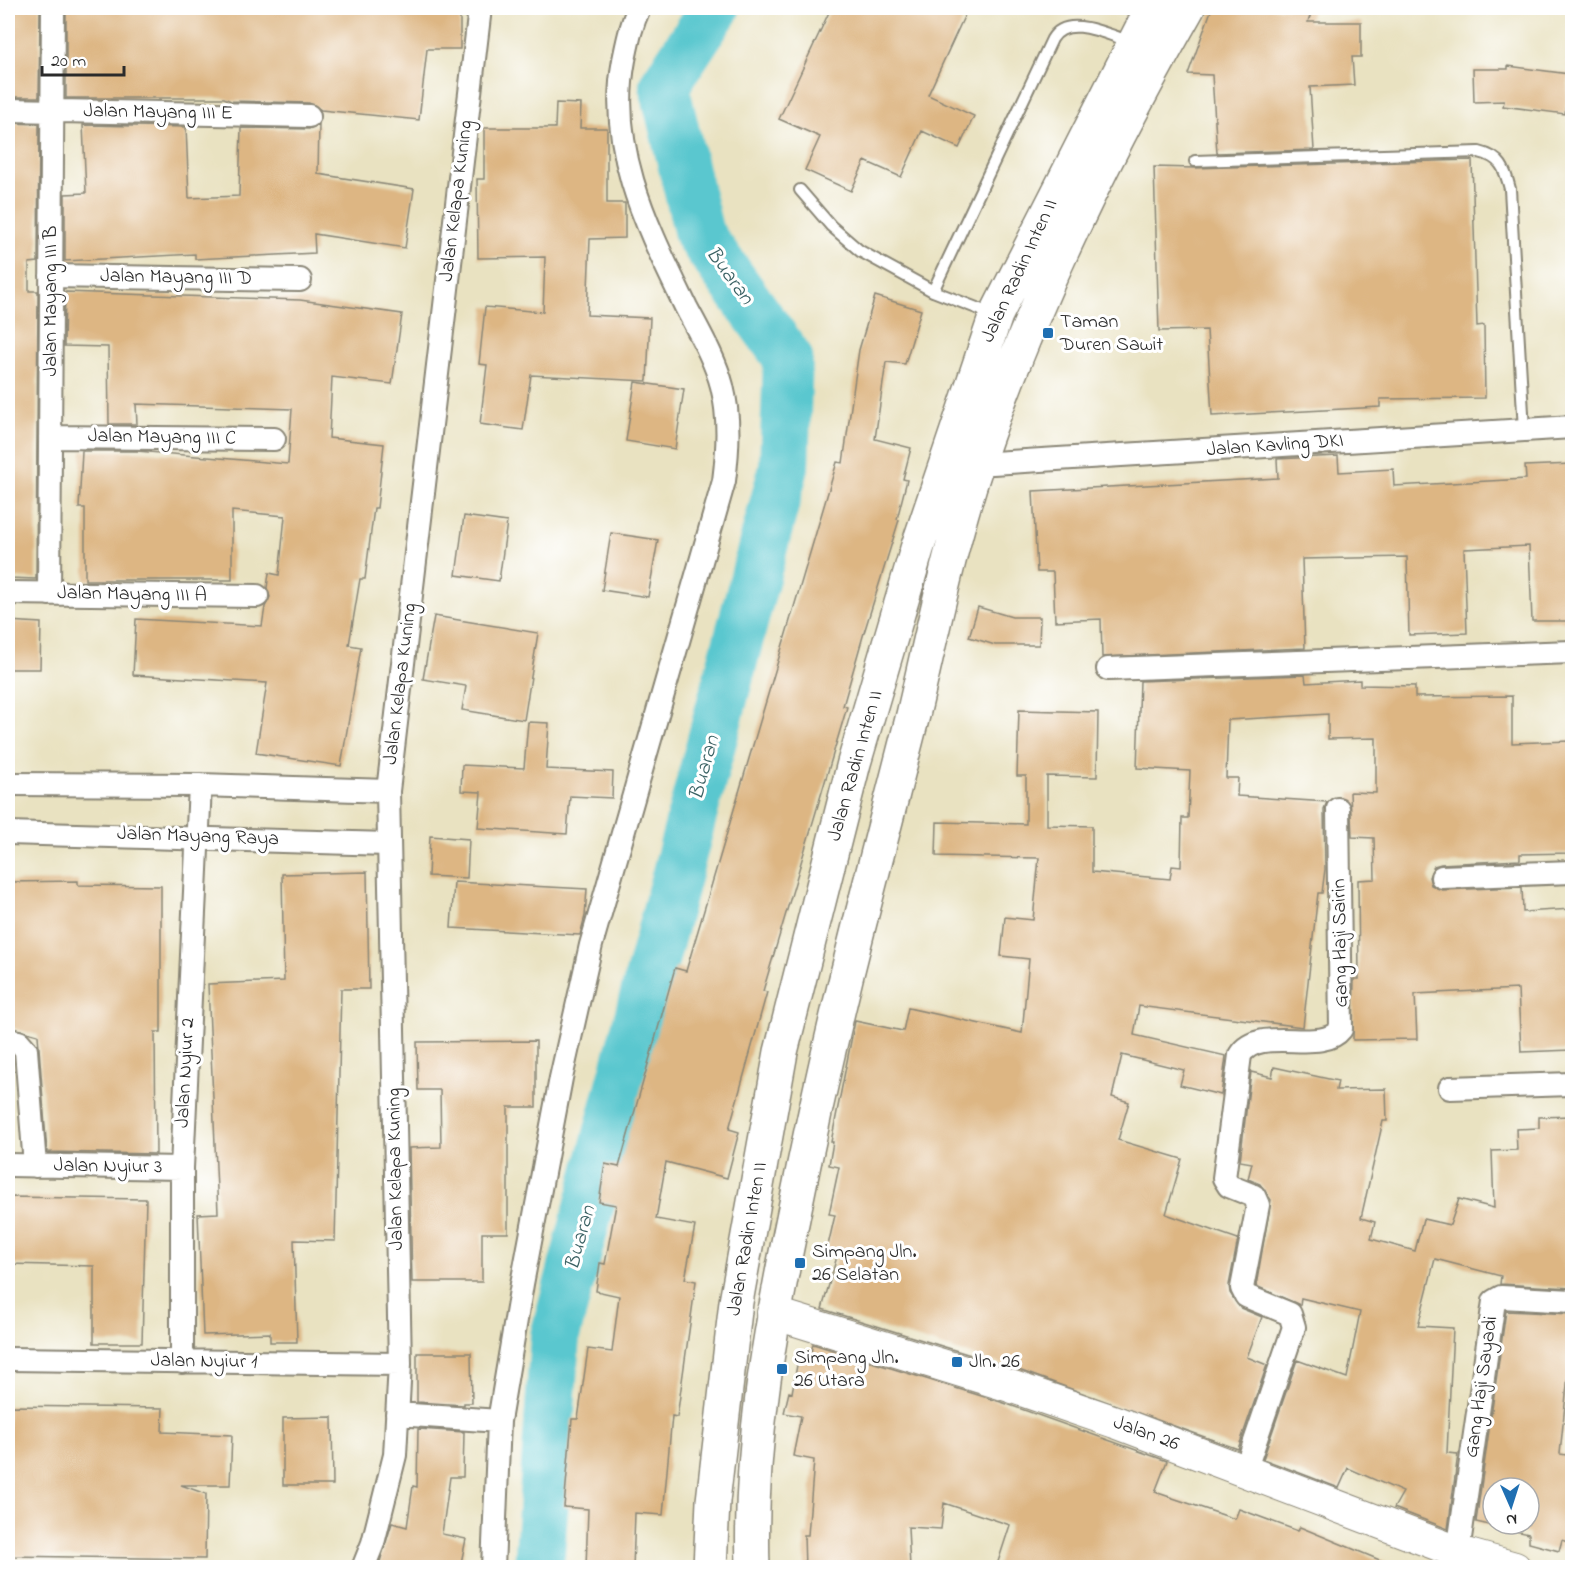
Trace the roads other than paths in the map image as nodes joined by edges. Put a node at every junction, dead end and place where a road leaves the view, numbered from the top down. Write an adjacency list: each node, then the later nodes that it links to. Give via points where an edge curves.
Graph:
1 (53, 8): 8 (street, Jalan Mayang III B)
2 (480, 8): 28 (street, Jalan Kelapa Kuning)
3 (639, 8): 49 (street, via 631,24 621,76 620,120 626,163 648,229 722,384 728,446 724,481 591,945 561,1078)
4 (1152, 8): 6 (main road, Jalan Radin Inten II)
5 (1188, 8): 20 (main road, Jalan Radin Inten II, via 1096,177 1015,363)
6 (1134, 43): 14 (lane, via 1077,26 1055,34); 15 (main road, Jalan Radin Inten II)
7 (8, 110): 8 (street, Jalan Mayang III E)
8 (52, 111): 9 (street, Jalan Mayang III E); 12 (street, Jalan Mayang III B)
9 (309, 116)
10 (1195, 161): 17 (lane, via 1479,152 1500,161 1510,189)
11 (800, 190): 14 (lane, via 831,226 860,251)
12 (51, 276): 13 (street, Jalan Mayang III D); 18 (street, Jalan Mayang III B)
13 (300, 280)
14 (933, 291): 15 (lane)
15 (996, 315): 36 (main road, Jalan Radin Inten II, via 917,549 854,763)
16 (1572, 427): 17 (street, Jalan Kavling DKI)
17 (1524, 430): 20 (street, Jalan Kavling DKI)
18 (50, 436): 19 (street, Jalan Mayang III C); 22 (street, Jalan Mayang III B)
19 (274, 439)
20 (977, 464): 37 (main road, Jalan Radin Inten II, via 927,646)
21 (8, 593): 22 (street, Jalan Mayang III A)
22 (49, 594): 23 (street, Jalan Mayang III A)
23 (257, 596)
24 (1572, 652): 25 (street)
25 (1108, 669)
26 (8, 784): 27 (street)
27 (200, 785): 28 (street); 31 (street, Jalan Nyiur 2)
28 (388, 791): 32 (street, Jalan Kelapa Kuning)
29 (1338, 809): 50 (street, Gang Haji Sairin, via 1341,1029 1334,1036 1320,1039 1259,1042 1246,1047 1240,1055 1224,1178 1229,1186 1254,1196 1258,1205 1242,1288 1246,1296 1290,1314 1294,1327)
30 (8, 833): 31 (street, Jalan Mayang Raya)
31 (198, 836): 32 (street, Jalan Mayang Raya); 42 (street, Jalan Nyiur 2)
32 (388, 844): 47 (street, Jalan Kelapa Kuning)
33 (1572, 872): 34 (street)
34 (1442, 877)
35 (8, 1040): 41 (street, Jalan Nyiur 3, via 19,1042 26,1050)
36 (781, 1052): 37 (main road); 54 (main road, Jalan Radin Inten II, via 736,1302 713,1501)
37 (824, 1063): 44 (main road, Jalan Radin Inten II)
38 (1572, 1084): 39 (street)
39 (1450, 1088)
40 (8, 1165): 41 (street, Jalan Nyiur 3)
41 (35, 1166): 42 (street, Jalan Nyiur 3)
42 (182, 1168): 46 (street, Jalan Nyiur 2)
43 (1572, 1301): 51 (street, Gang Haji Sayadi, via 1501,1297 1494,1301)
44 (773, 1313): 50 (street, Jalan 26, via 1021,1389); 55 (main road, Jalan Radin Inten II, via 755,1445)
45 (8, 1359): 46 (street, Jalan Nyiur 1)
46 (182, 1362): 47 (street, Jalan Nyiur 1)
47 (400, 1364): 48 (street, Jalan Kelapa Kuning)
48 (397, 1414): 49 (street); 52 (street, Jalan Kelapa Kuning, via 395,1455)
49 (499, 1421): 53 (street)
50 (1245, 1471): 51 (street, Jalan 26)
51 (1466, 1558): 56 (street, Jalan 26)
52 (363, 1568)
53 (493, 1568)
54 (710, 1568)
55 (753, 1568)
56 (1515, 1568)

